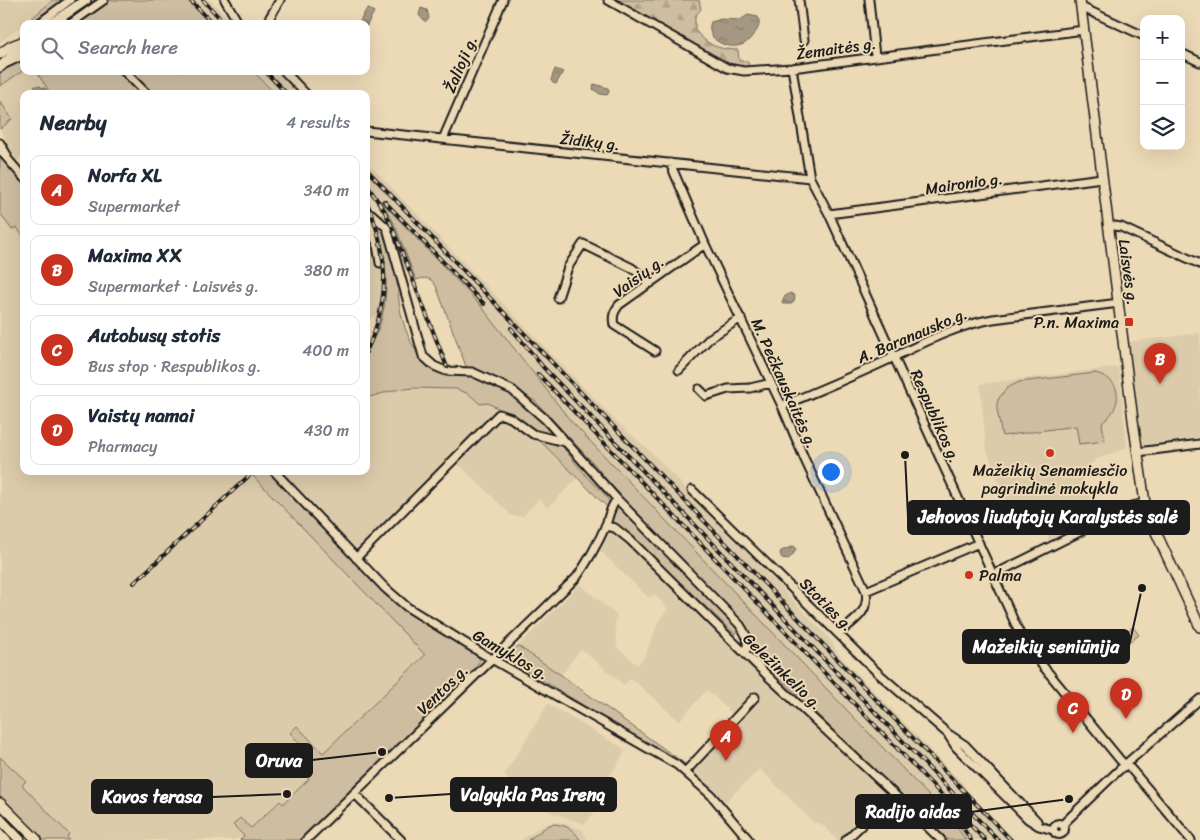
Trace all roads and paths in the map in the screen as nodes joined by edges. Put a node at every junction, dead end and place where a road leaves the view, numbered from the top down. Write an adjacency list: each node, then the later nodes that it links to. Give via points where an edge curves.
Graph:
1 (70, 0): 11 (street)
2 (86, 0): 12 (main road)
3 (104, 0): 13 (street)
4 (224, 0): 14 (street)
5 (280, 0): 15 (street)
6 (503, 0): 35 (street, Žalioji g.)
7 (608, 0): 29 (street, Žemaitės g., via 727,68 744,71)
8 (799, 0): 19 (street)
9 (869, 0): 25 (street)
10 (1080, 3): 16 (main road, Laisvės g.); 17 (street)
11 (43, 20)
12 (58, 20)
13 (79, 20)
14 (236, 20)
15 (268, 20)
16 (1084, 30): 25 (street, Žemaitės g.); 42 (main road, Laisvės g.)
17 (1140, 34)
18 (20, 38): 21 (street)
19 (804, 40)
20 (20, 42): 21 (main road)
21 (11, 46): 23 (main road)
22 (20, 50): 28 (main road)
23 (0, 54)
24 (1185, 55): 27 (street)
25 (875, 56): 29 (street, Žemaitės g.)
26 (20, 57): 28 (street)
27 (1200, 62)
28 (3, 65)
29 (792, 68): 41 (street, Respublikos g.)
30 (128, 75): 32 (street)
31 (288, 75): 33 (street)
32 (143, 90)
33 (302, 90)
34 (370, 131): 35 (street, Židikų g.)
35 (443, 139): 39 (street, Židikų g.)
36 (0, 143): 38 (street)
37 (0, 150): 38 (street)
38 (10, 160): 40 (street)
39 (670, 163): 41 (street, Židikų g.); 47 (street, M. Pečkauskaitės g.)
40 (20, 173)
41 (810, 178): 44 (street, Respublikos g.)
42 (1102, 178): 44 (street, Maironio g.); 46 (main road, Laisvės g.)
43 (370, 214): 60 (street, via 387,228 423,356 434,366 472,372 512,390)
44 (829, 214): 55 (street, Respublikos g.)
45 (370, 220): 48 (street)
46 (1108, 225): 49 (street, via 1121,227); 52 (main road, Laisvės g.)
47 (705, 244): 50 (street, Vaisių g.); 53 (street, M. Pečkauskaitės g.)
48 (380, 264)
49 (1200, 264)
50 (651, 283): 51 (street, via 632,268 583,244 568,267); 54 (street, Vaisių g., via 619,305 612,318 614,324)
51 (558, 298)
52 (1119, 303): 55 (street, A. Baranausko g., via 972,323); 62 (main road, Laisvės g.)
53 (741, 318): 56 (street, via 710,338); 57 (street, M. Pečkauskaitės g.)
54 (655, 351)
55 (894, 357): 59 (street, A. Baranausko g.); 68 (street, Respublikos g.)
56 (679, 370)
57 (771, 383): 58 (street, via 728,389 706,396); 59 (street, M. Pečkauskaitės g.)
58 (699, 389)
59 (782, 406): 71 (street, M. Pečkauskaitės g.)
60 (565, 442): 65 (street); 69 (street, via 533,434 511,418 499,414)
61 (1200, 444): 62 (street)
62 (1138, 452): 66 (main road, Laisvės g.)
63 (278, 475): 69 (street, Gamyklos g.)
64 (692, 490): 74 (street, Stoties g.)
65 (617, 499): 67 (street, Ventos g.); 75 (street, via 740,625 749,645)
66 (1145, 503): 70 (street, via 1132,506); 72 (main road, Laisvės g., via 1154,528)
67 (605, 526): 75 (street, Geležinkelio g., via 615,528 630,540); 76 (street, Ventos g., via 576,578)
68 (979, 543): 70 (street, Respublikos g.); 71 (street)
69 (356, 558): 76 (street, Gamyklos g., via 407,607)
70 (993, 575): 79 (street, Respublikos g., via 1024,643)
71 (866, 592): 74 (street, via 867,605 863,612)
72 (1197, 612): 73 (main road, Laisvės g.)
73 (1200, 627)
74 (838, 634): 86 (street, Stoties g., via 947,733 956,747 1028,819)
75 (745, 653): 82 (street, Geležinkelio g.)
76 (492, 659): 80 (street, Gamyklos g.); 81 (street, Ventos g.)
77 (755, 697): 80 (street)
78 (1200, 699): 79 (street)
79 (1125, 764): 85 (street); 95 (street, Respublikos g.)
80 (686, 771): 92 (street, Gamyklos g.)
81 (354, 793): 90 (street, Ventos g.); 91 (street)
82 (894, 794): 93 (street); 94 (street, Geležinkelio g.)
83 (0, 803): 89 (main road)
84 (0, 819): 88 (main road)
85 (1062, 825): 86 (street, via 1056,825); 87 (street)
86 (1053, 830): 87 (street, Stoties g.)
87 (1062, 838)
88 (20, 840)
89 (37, 840)
90 (306, 840)
91 (401, 840)
92 (749, 840)
93 (847, 840)
94 (941, 840)
95 (1190, 840)

